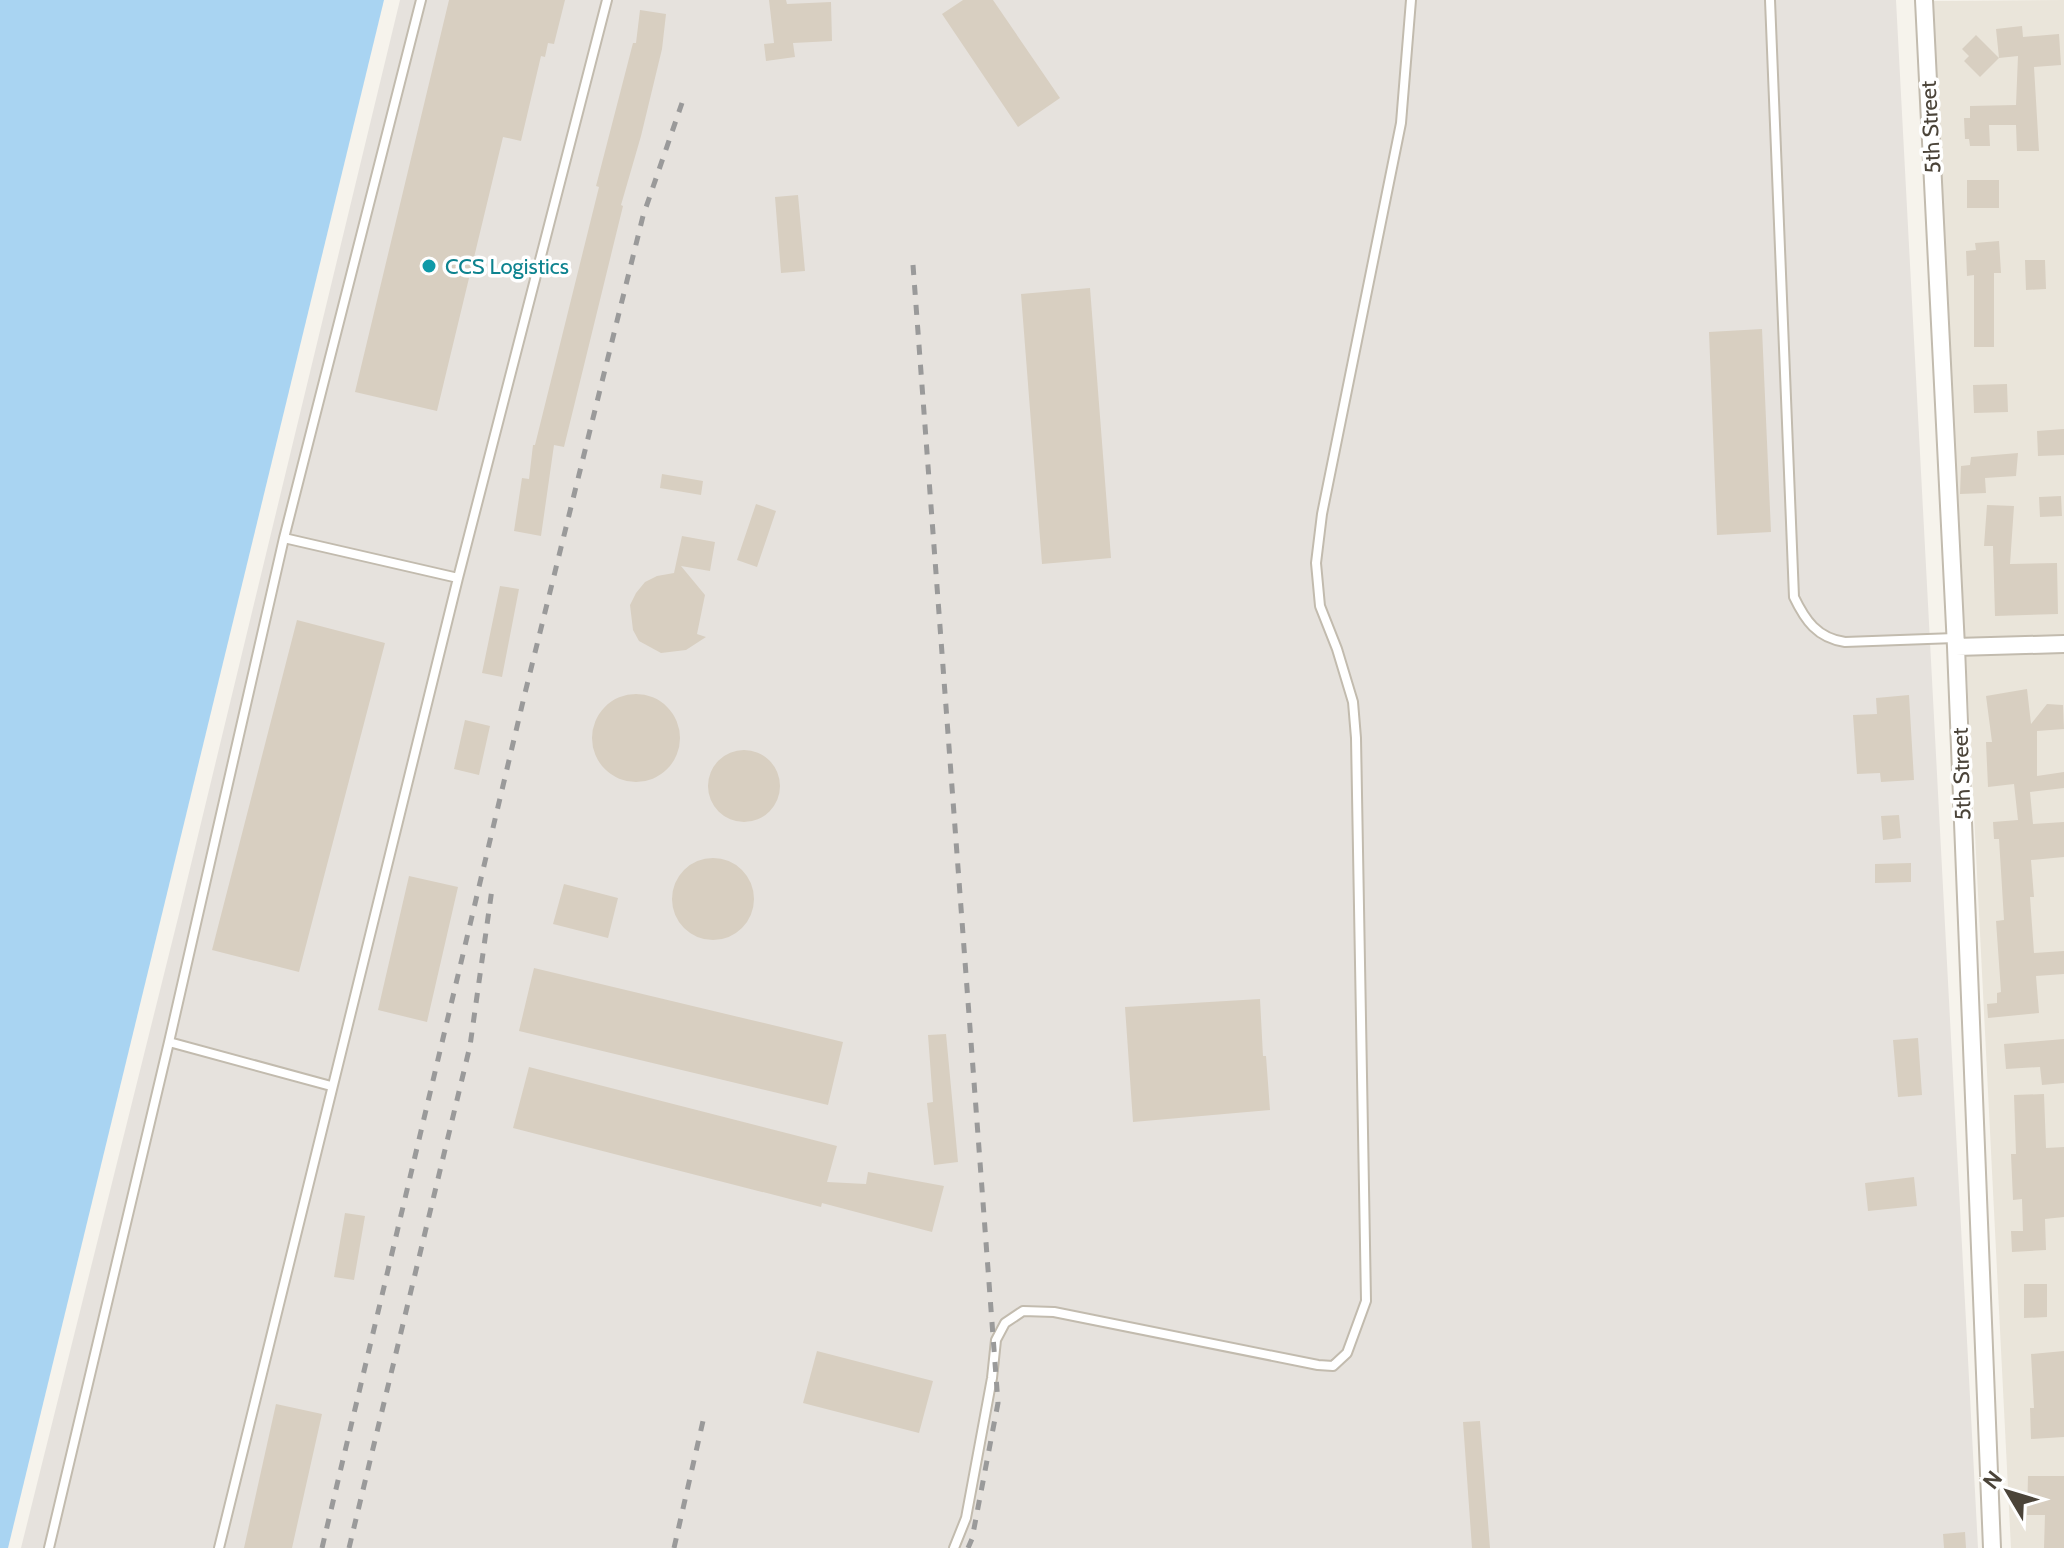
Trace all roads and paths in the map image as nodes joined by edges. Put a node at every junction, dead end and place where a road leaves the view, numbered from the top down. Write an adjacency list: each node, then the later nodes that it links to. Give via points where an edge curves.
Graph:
1 (421, 0): 6 (lane)
2 (607, 0): 7 (lane)
3 (1411, 0): 14 (lane, via 1401,123 1316,563 1320,606 1353,702 1356,738 1366,1301 1347,1353 1333,1366 1054,1312 1023,1311 1005,1323 996,1340 966,1518)
4 (1770, 0): 8 (lane, via 1794,597 1806,621 1829,639)
5 (1924, 0): 8 (street, 5th Street)
6 (284, 538): 7 (lane); 10 (lane)
7 (458, 578): 11 (lane)
8 (1956, 643): 9 (street); 15 (street, 5th Street)
9 (2064, 644)
10 (169, 1042): 11 (lane); 12 (lane)
11 (331, 1086): 13 (lane)
12 (49, 1548)
13 (219, 1548)
14 (954, 1548)
15 (1992, 1548)

